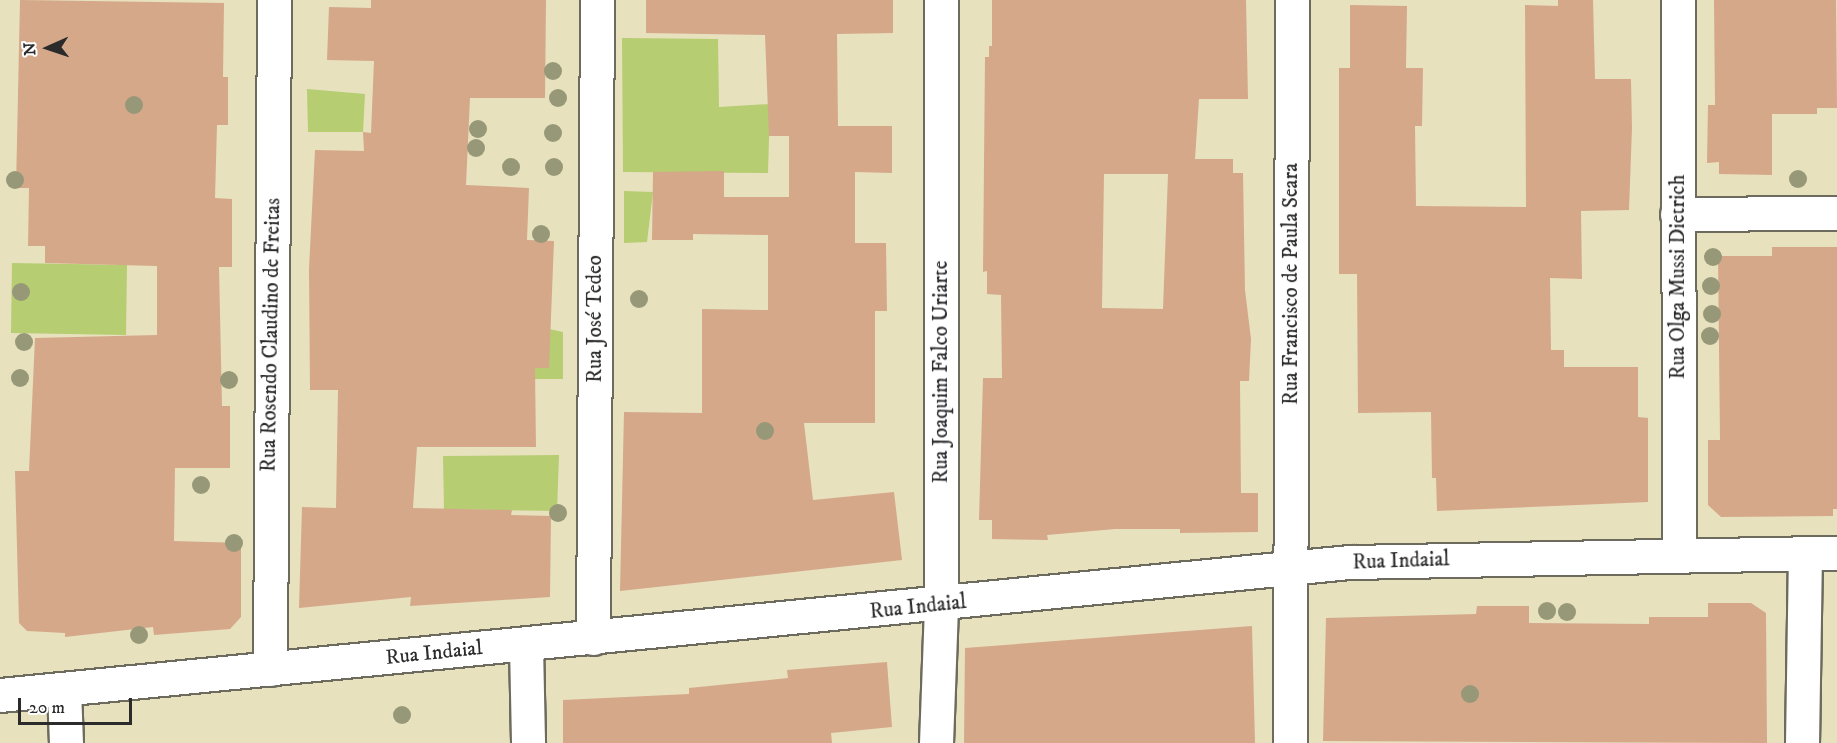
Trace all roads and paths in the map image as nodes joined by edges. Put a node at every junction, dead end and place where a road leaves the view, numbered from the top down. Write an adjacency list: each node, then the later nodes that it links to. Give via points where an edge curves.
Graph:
1 (274, 0): 15 (street, Rua Rosendo Claudino de Freitas)
2 (597, 0): 13 (street, Rua José Tedeo)
3 (941, 0): 12 (street, Rua Joaquim Falco Uriarte)
4 (1292, 0): 11 (street, Rua Francisco de Paula Seara)
5 (1678, 0): 7 (street, Rua Olga Mussi Dietrich)
6 (1837, 213): 7 (street)
7 (1677, 214): 8 (street, Rua Olga Mussi Dietrich)
8 (1679, 553): 10 (street, Rua Indaial); 11 (street, Rua Indaial)
9 (1837, 553): 10 (street, Rua Indaial)
10 (1805, 554): 22 (street)
11 (1290, 567): 12 (street, Rua Indaial); 21 (street, Rua Francisco de Paula Seara)
12 (941, 605): 13 (street, Rua Indaial); 20 (street, Rua Joaquim Falco Uriarte)
13 (593, 638): 14 (street, Rua Indaial)
14 (526, 645): 15 (street, Rua Indaial); 19 (street)
15 (270, 669): 16 (street, Rua Indaial)
16 (64, 689): 17 (street, Rua Indaial); 18 (street)
17 (0, 695)
18 (66, 743)
19 (528, 743)
20 (936, 743)
21 (1290, 743)
22 (1802, 743)

